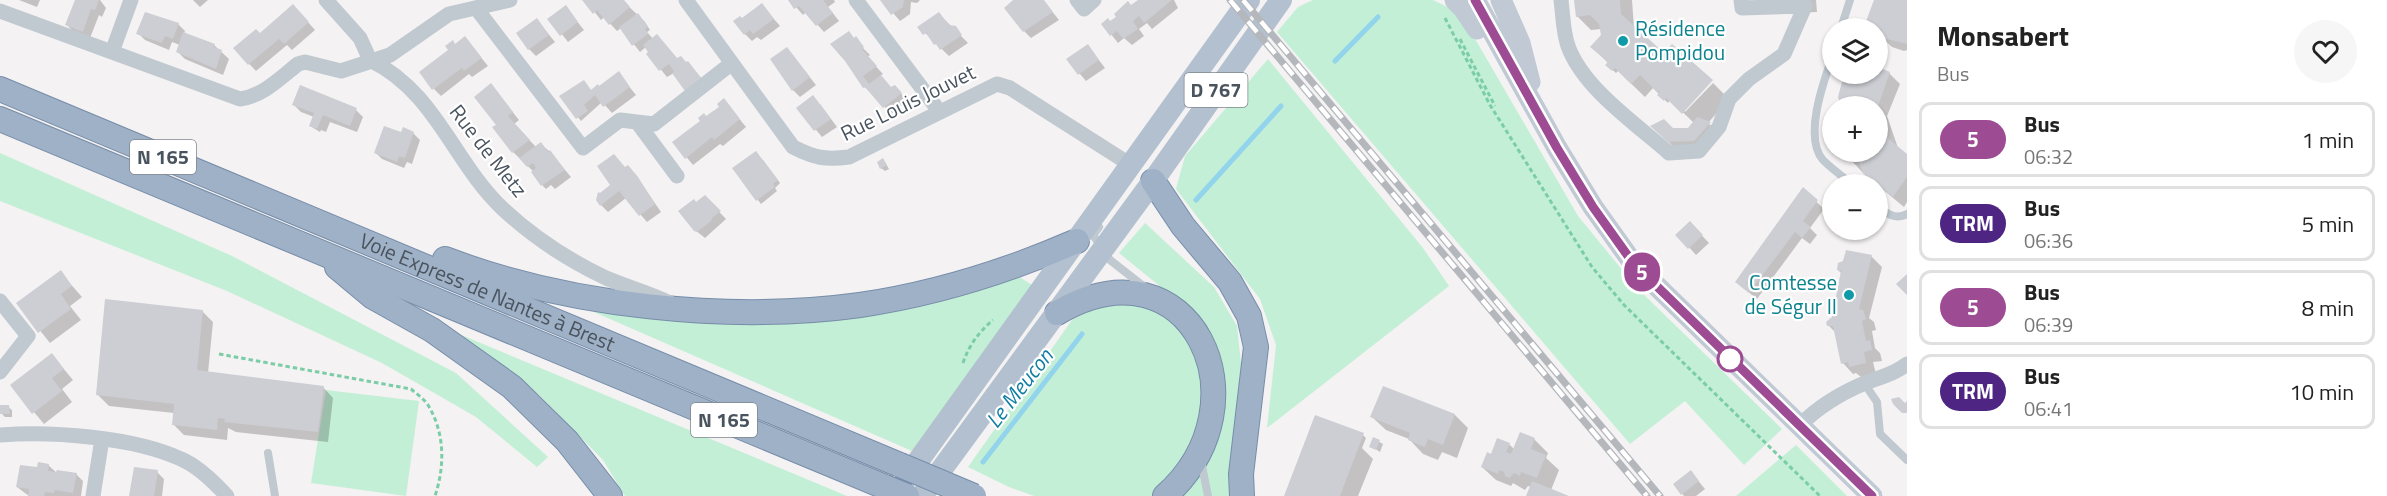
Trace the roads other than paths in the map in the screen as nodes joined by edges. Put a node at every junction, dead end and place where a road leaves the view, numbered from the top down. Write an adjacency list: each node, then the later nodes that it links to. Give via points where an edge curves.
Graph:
1 (131, 0): 19 (street)
2 (326, 0): 20 (street, via 360,38)
3 (510, 0): 15 (street)
4 (686, 0): 21 (street, Rue Louis Jouvet)
5 (856, 0): 25 (street)
6 (1077, 0): 7 (street, via 1083,9)
7 (1094, 0)
8 (1249, 0): 28 (main road, D 767)
9 (1281, 0): 31 (main road, D 767)
10 (1475, 0): 24 (main road)
11 (1501, 0): 24 (main road, via 1520,43)
12 (1561, 0): 13 (street, via 1567,44 1577,67 1669,153 1699,151 1719,127 1729,99 1784,54 1805,6 1742,8)
13 (1741, 0)
14 (1850, 0): 18 (lane)
15 (476, 8): 20 (street, via 449,14 390,55); 27 (street, via 583,148 620,120)
16 (0, 11): 19 (street)
17 (1450, 11): 24 (main road, via 1463,8)
18 (1844, 18)
19 (112, 52): 20 (street, via 240,99 260,93 298,64 305,62 341,71)
20 (370, 60): 41 (street, Rue de Metz, via 414,91 485,188 542,242 572,261)
21 (732, 63): 25 (street, Rue Louis Jouvet, via 794,147 814,157 849,157); 27 (street, via 654,124)
22 (1824, 84): 29 (lane, via 1818,106 1816,145 1822,159)
23 (0, 89): 35 (highway, Voie Express de Nantes à Brest / N 165)
24 (1536, 109): 46 (main road, via 1587,197 1633,263)
25 (939, 111): 28 (street, Rue Louis Jouvet, via 997,84 1010,88)
26 (0, 119): 38 (highway, Voie Express de Nantes à Brest / N 165)
27 (637, 122): 30 (street)
28 (1131, 165): 32 (main road, D 767)
29 (1840, 174)
30 (677, 176)
31 (1153, 181): 37 (main road, D 767); 62 (highway, via 1183,226 1230,282 1250,316 1256,347 1241,474)
32 (1106, 210): 36 (main road, D 767); 37 (lane, via 1094,235)
33 (1888, 214): 34 (lane)
34 (1907, 214)
35 (326, 226): 41 (highway, via 357,223 465,266 555,291); 59 (highway, Voie Express de Nantes à Brest / N 165, bridge)
36 (1077, 241): 41 (highway, via 978,279 860,305 741,311); 52 (main road, D 767)
37 (1103, 249): 40 (lane, via 1110,260); 42 (main road, D 767)
38 (322, 254): 52 (highway, Voie Express de Nantes à Brest / N 165); 56 (highway, via 373,297 432,330 512,387 567,441)
39 (0, 301): 44 (street, via 28,336)
40 (1163, 301): 42 (highway, via 1128,292 1107,294 1079,300); 50 (highway, via 1191,325 1209,361 1213,414)
41 (679, 308)
42 (1057, 313): 58 (main road, D 767)
43 (1907, 364): 45 (street, via 1899,371)
44 (0, 372)
45 (1864, 383): 46 (street, via 1814,411); 51 (lane, via 1877,402 1880,434)
46 (1799, 426): 63 (main road)
47 (0, 435): 48 (street)
48 (102, 439): 53 (street); 54 (street, via 182,459)
49 (268, 453): 55 (lane)
50 (1200, 453): 60 (highway); 61 (lane)
51 (1907, 460)
52 (889, 491): 57 (highway, Voie Express de Nantes à Brest / N 165, bridge)
53 (93, 496)
54 (227, 496)
55 (274, 496)
56 (610, 496)
57 (907, 496)
58 (922, 496)
59 (975, 496)
60 (1165, 496)
61 (1208, 496)
62 (1242, 496)
63 (1872, 496)

